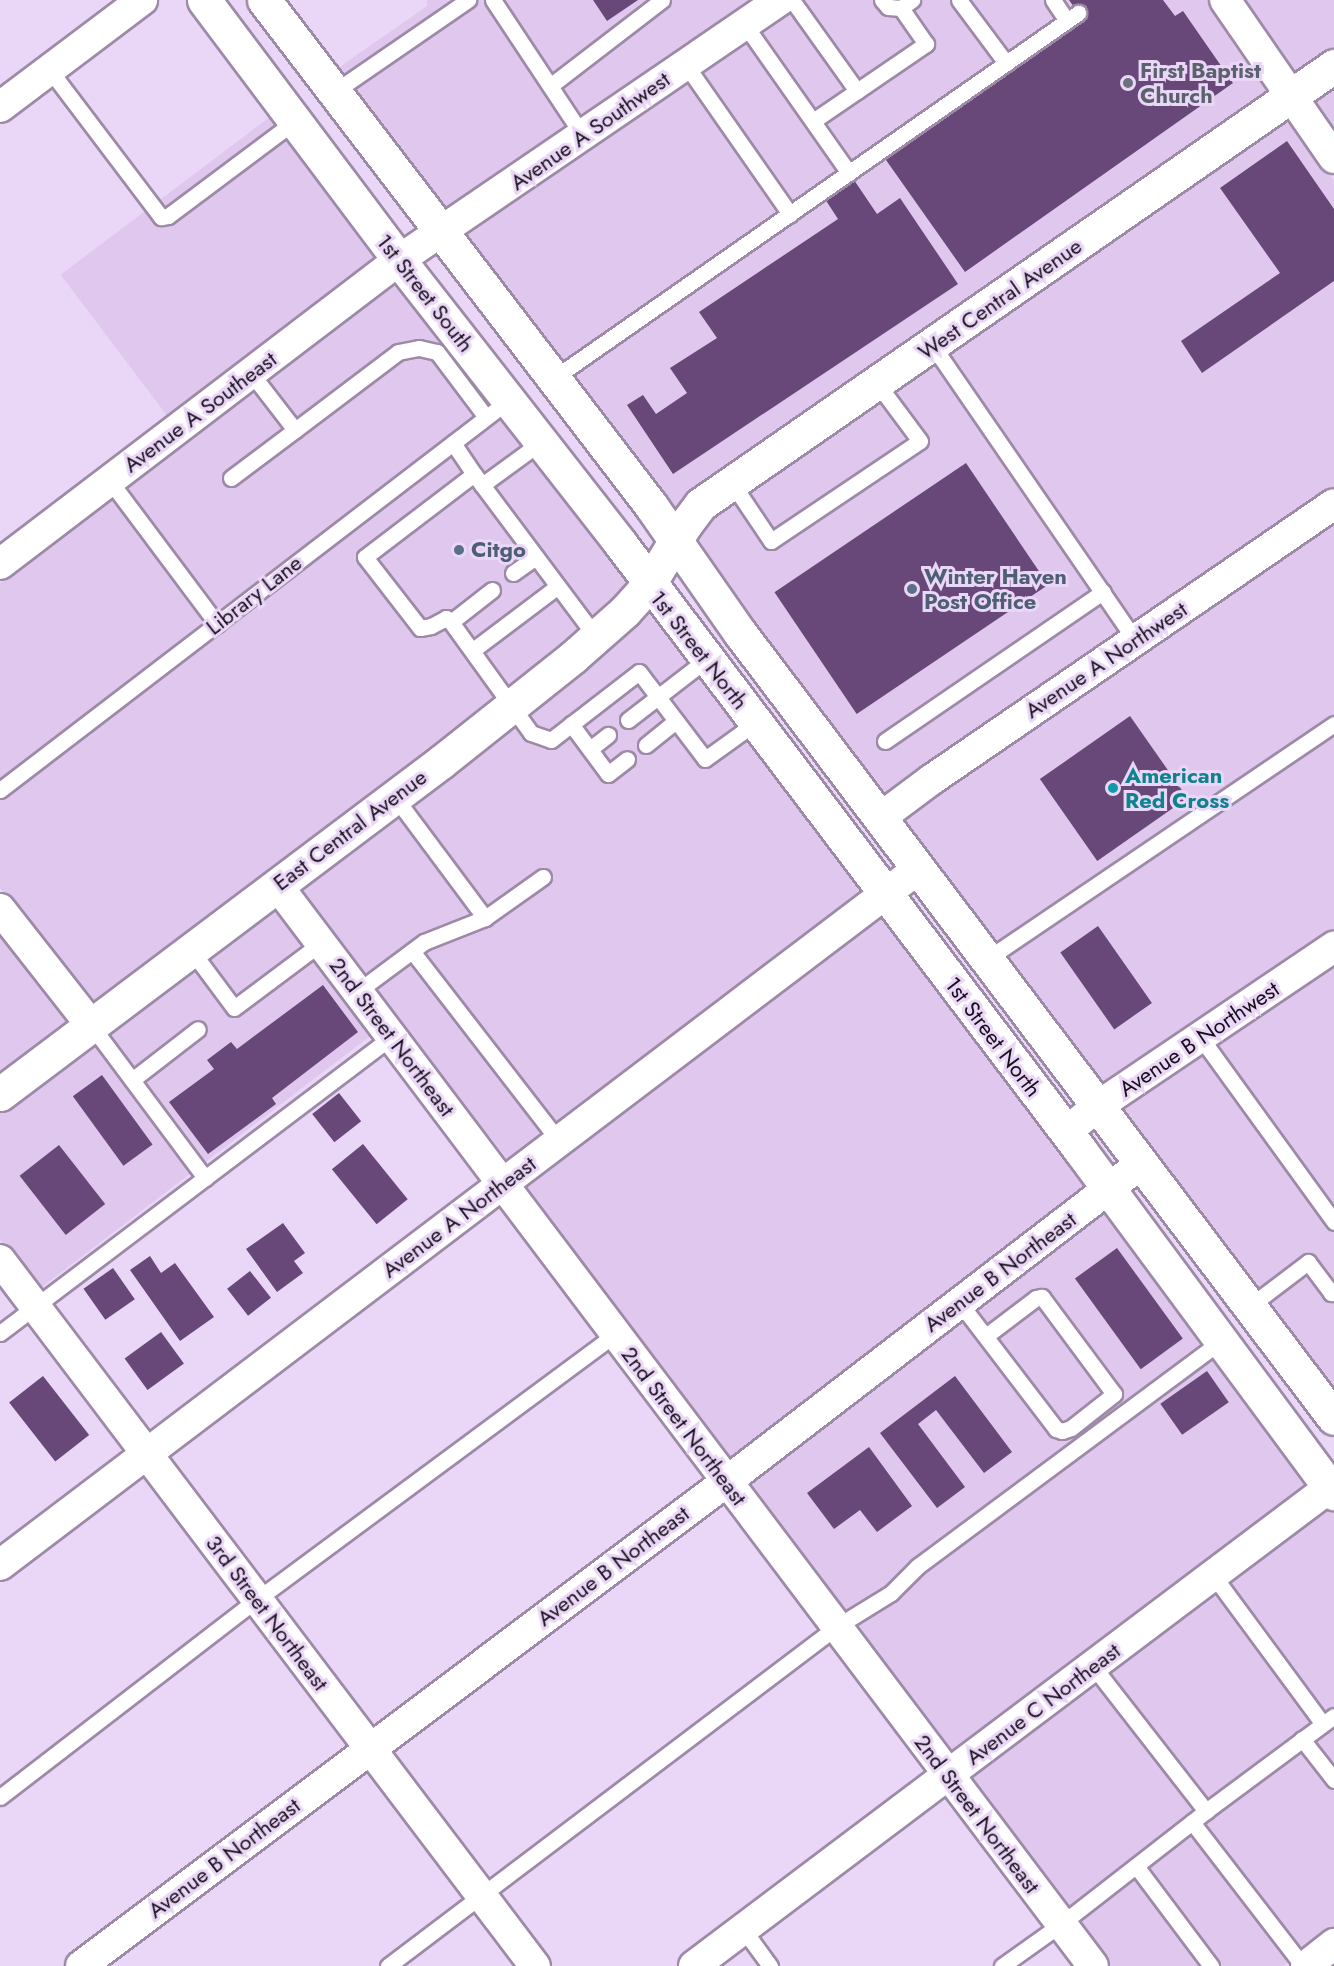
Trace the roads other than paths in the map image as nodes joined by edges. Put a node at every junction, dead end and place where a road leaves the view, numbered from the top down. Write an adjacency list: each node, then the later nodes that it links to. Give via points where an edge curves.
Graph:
1 (142, 0): 18 (street)
2 (204, 0): 24 (main road, 1st Street South)
3 (264, 0): 21 (main road)
4 (468, 0): 21 (lane)
5 (493, 0): 19 (lane)
6 (662, 0): 19 (lane)
7 (780, 0): 14 (street, Avenue A Southwest)
8 (792, 0): 20 (lane)
9 (882, 0): 13 (lane, via 888,7)
10 (959, 0): 15 (lane)
11 (1053, 0): 15 (lane, via 1073,17)
12 (1225, 0): 22 (street)
13 (906, 4): 20 (lane, via 927,44)
14 (745, 25): 16 (street, Avenue A Southwest); 25 (lane)
15 (1006, 63): 28 (lane)
16 (686, 65): 26 (street, Avenue A Southwest); 29 (lane)
17 (1334, 66): 22 (main road, West Central Avenue)
18 (49, 69): 23 (street); 24 (lane, via 161,217 168,216)
19 (550, 86): 26 (lane)
20 (857, 91): 25 (lane)
21 (334, 92): 30 (main road)
22 (1293, 96): 27 (street); 32 (main road, West Central Avenue)
23 (0, 107)
24 (295, 121): 31 (main road, 1st Street South)
25 (813, 121): 28 (lane)
26 (583, 136): 30 (street, Avenue A Southwest)
27 (1334, 159)
28 (849, 173): 29 (lane)
29 (790, 214): 35 (lane)
30 (441, 232): 31 (street, Avenue A Southwest); 35 (main road)
31 (399, 260): 33 (main road, 1st Street South); 34 (street, Avenue A Southeast)
32 (933, 346): 36 (main road, West Central Avenue); 53 (lane)
33 (467, 370): 37 (main road, 1st Street South); 38 (lane, via 437,352 419,348 398,352)
34 (251, 373): 38 (lane); 43 (street, Avenue A Southeast)
35 (554, 378): 46 (main road)
36 (877, 383): 44 (main road, West Central Avenue); 44 (lane, via 920,441 771,541)
37 (497, 409): 39 (main road, 1st Street South); 40 (lane, Library Lane)
38 (295, 430): 41 (lane)
39 (541, 442): 42 (lane); 50 (main road, 1st Street South)
40 (453, 443): 42 (lane); 55 (lane, Library Lane)
41 (231, 478)
42 (478, 480): 47 (lane); 54 (lane, via 364,557 420,628 446,618)
43 (110, 481): 48 (street, Avenue A Southeast); 55 (lane)
44 (732, 483): 46 (main road, West Central Avenue, via 701,504)
45 (1334, 504): 57 (street, Avenue A Northwest)
46 (676, 541): 50 (main road, East Central Avenue); 74 (main road, 1st Street North, via 740,633)
47 (536, 557): 49 (lane); 51 (lane)
48 (0, 564)
49 (513, 573)
50 (648, 584): 56 (main road, East Central Avenue); 59 (main road, 1st Street North)
51 (558, 586): 56 (lane); 58 (lane)
52 (492, 590): 54 (lane)
53 (1103, 592): 57 (lane); 68 (lane)
54 (451, 622): 58 (lane)
55 (217, 624): 72 (lane, Library Lane)
56 (596, 637): 61 (main road, East Central Avenue)
57 (1135, 640): 74 (street, Avenue A Northwest)
58 (473, 650): 61 (lane)
59 (707, 659): 60 (lane); 64 (main road, 1st Street North)
60 (658, 696): 62 (lane); 63 (lane); 65 (lane, via 639,672)
61 (512, 705): 65 (lane, via 531,733 551,740); 73 (main road, East Central Avenue)
62 (628, 720)
63 (676, 721): 64 (lane, via 705,759); 69 (lane)
64 (755, 723): 78 (main road, 1st Street North)
65 (571, 724): 70 (lane)
66 (1334, 724): 85 (lane)
67 (608, 735): 70 (lane)
68 (885, 741)
69 (646, 745)
70 (590, 749): 71 (lane, via 608,774)
71 (627, 759)
72 (0, 790)
73 (394, 796): 77 (main road, East Central Avenue); 80 (lane)
74 (880, 818): 75 (main road, 1st Street North)
75 (918, 869): 78 (street, Avenue A Northeast); 85 (main road, 1st Street North)
76 (543, 877): 80 (lane)
77 (277, 885): 81 (street, 2nd Street Northeast); 83 (main road, East Central Avenue)
78 (885, 893): 94 (main road, 1st Street North); 95 (street, Avenue A Northeast)
79 (0, 909): 87 (street)
80 (485, 918): 84 (lane, via 424,942)
81 (321, 943): 83 (lane, via 234,1008); 86 (street, 2nd Street Northeast)
82 (1334, 947): 90 (street, Avenue B Northwest)
83 (191, 950): 87 (main road, East Central Avenue)
84 (412, 951): 86 (lane); 95 (lane)
85 (987, 959): 93 (main road, 1st Street North)
86 (358, 991): 89 (street, 2nd Street Northeast)
87 (91, 1025): 91 (lane); 92 (main road, East Central Avenue)
88 (198, 1029): 91 (lane)
89 (392, 1037): 97 (lane); 98 (street, 2nd Street Northeast)
90 (1201, 1038): 93 (street, Avenue B Northwest); 100 (lane)
91 (132, 1080): 97 (lane)
92 (0, 1094)
93 (1098, 1106): 94 (street, Avenue B Northwest); 96 (main road, 1st Street North)
94 (1065, 1132): 99 (main road, 1st Street North)
95 (559, 1141): 98 (street, Avenue A Northeast)
96 (1142, 1163): 99 (street, Avenue B Northeast); 104 (main road, 1st Street North)
97 (205, 1178): 105 (lane)
98 (503, 1184): 107 (street, 2nd Street Northeast); 111 (street, Avenue A Northeast)
99 (1109, 1190): 103 (street, Avenue B Northeast); 109 (main road, 1st Street North)
100 (1334, 1222)
101 (0, 1260): 105 (street, 3rd Street Northeast)
102 (1332, 1292): 104 (lane, via 1308,1262)
103 (959, 1302): 108 (lane); 112 (street, Avenue B Northeast)
104 (1250, 1306): 110 (main road, 1st Street North)
105 (35, 1307): 106 (lane); 111 (street, 3rd Street Northeast)
106 (0, 1333)
107 (615, 1334): 112 (street, 2nd Street Northeast); 116 (lane)
108 (986, 1336): 108 (lane, via 1056,1429 1071,1428 1114,1394 1042,1298 1036,1298)
109 (1221, 1341): 113 (main road, 1st Street North); 117 (lane, via 918,1566 891,1593)
110 (1334, 1418)
111 (146, 1454): 114 (street, Avenue A Northeast); 116 (street, 3rd Street Northeast)
112 (726, 1482): 117 (street, 2nd Street Northeast); 121 (street, Avenue B Northeast)
113 (1333, 1488): 115 (street, Avenue C Northeast)
114 (0, 1565)
115 (1213, 1575): 118 (street, Avenue C Northeast); 119 (lane)
116 (256, 1600): 121 (street, 3rd Street Northeast); 124 (lane)
117 (836, 1627): 122 (street, 2nd Street Northeast); 128 (lane)
118 (1093, 1666): 122 (street, Avenue C Northeast); 125 (lane)
119 (1329, 1720): 120 (lane)
120 (1302, 1739): 123 (lane); 125 (lane)
121 (369, 1748): 128 (street, 3rd Street Northeast); 132 (street, Avenue B Northeast)
122 (948, 1776): 129 (street, 2nd Street Northeast); 130 (street, Avenue C Northeast)
123 (1334, 1780)
124 (0, 1797)
125 (1206, 1811): 126 (lane)
126 (1192, 1822): 127 (lane); 131 (lane)
127 (1136, 1866): 129 (lane); 139 (lane)
128 (481, 1894): 133 (lane); 134 (street, 3rd Street Northeast)
129 (1061, 1924): 137 (lane); 138 (street, 2nd Street Northeast)
130 (743, 1929): 135 (street, Avenue C Northeast); 136 (lane)
131 (1319, 1959)
132 (81, 1966)
133 (388, 1966)
134 (535, 1966)
135 (694, 1966)
136 (770, 1966)
137 (1002, 1966)
138 (1093, 1966)
139 (1211, 1966)

